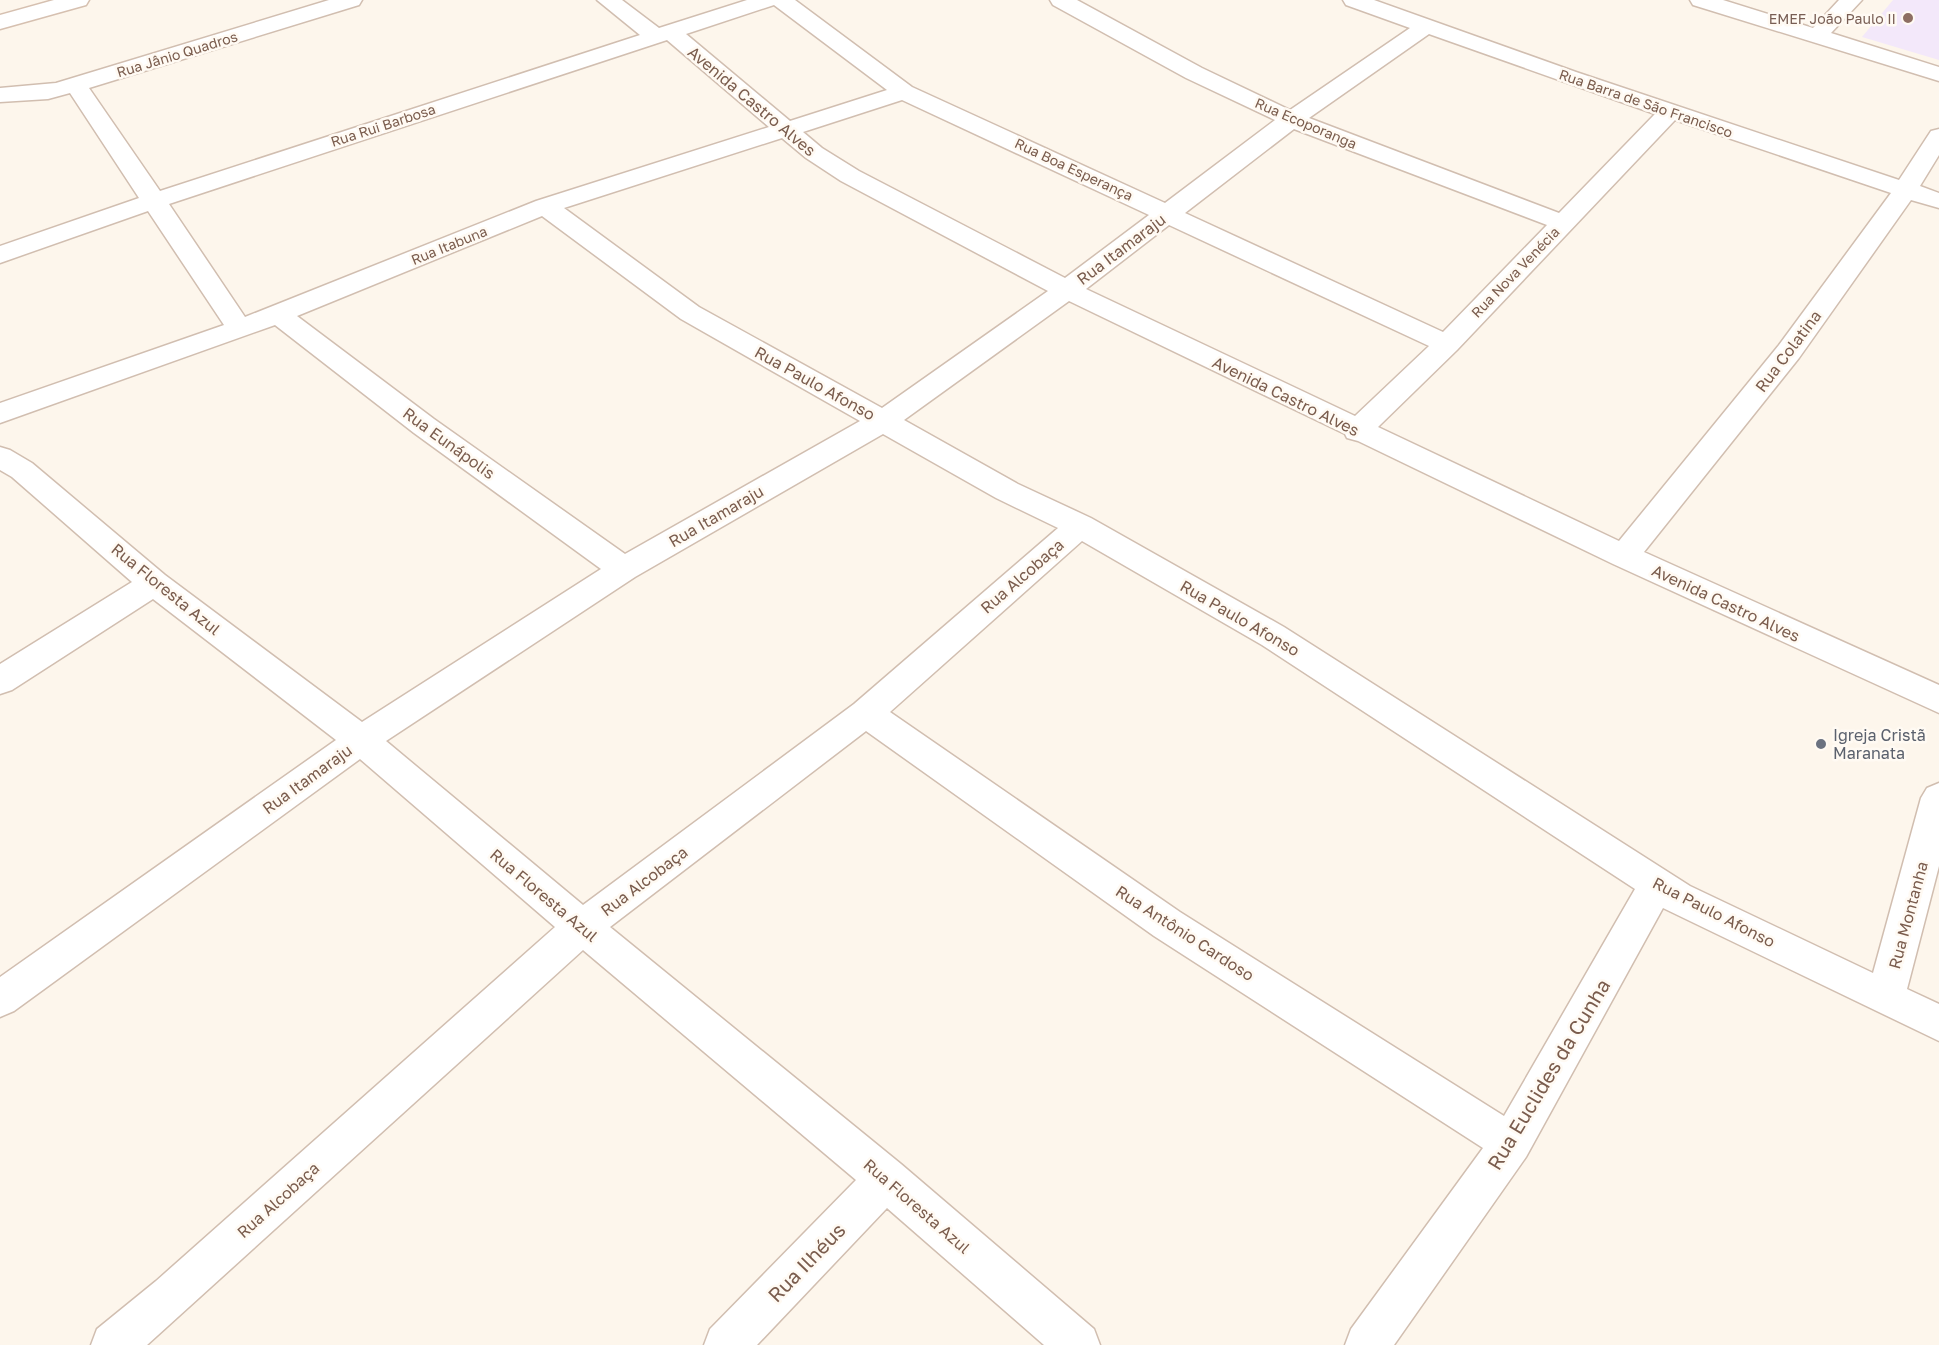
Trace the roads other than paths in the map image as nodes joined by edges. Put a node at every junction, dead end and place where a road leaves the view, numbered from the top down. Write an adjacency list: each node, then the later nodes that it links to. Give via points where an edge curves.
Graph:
1 (78, 0): 10 (street)
2 (351, 0): 15 (street, Rua Jânio Quadros)
3 (608, 0): 12 (street, Avenida Castro Alves)
4 (768, 0): 12 (street, Rua Rui Barbosa)
5 (781, 0): 16 (street, Rua Boa Esperança)
6 (1061, 0): 19 (street, Rua Ecoporanga, via 1194,73)
7 (1354, 0): 11 (street, Rua Barra de São Francisco)
8 (1701, 0): 13 (street)
9 (1851, 0): 13 (street)
10 (0, 22)
11 (1427, 26): 18 (street, Rua Barra de São Francisco); 19 (street, Rua Itamaraju)
12 (662, 33): 20 (street, Avenida Castro Alves); 23 (street, Rua Rui Barbosa)
13 (1817, 36): 14 (street)
14 (1939, 74)
15 (76, 85): 17 (street, Rua Jânio Quadros); 23 (street)
16 (904, 92): 20 (street, Rua Itabuna); 26 (street, Rua Boa Esperança)
17 (2, 96)
18 (1671, 111): 22 (street, Rua Barra de São Francisco); 27 (street, Rua Nova Venécia)
19 (1292, 119): 26 (street, Rua Itamaraju); 27 (street, Rua Ecoporanga)
20 (785, 131): 25 (street, Rua Itabuna); 29 (street, Avenida Castro Alves, via 850,176)
21 (1939, 136): 22 (street, Rua Colatina)
22 (1906, 191): 24 (street, Rua Barra de São Francisco); 38 (street, Rua Colatina, via 1774,373)
23 (154, 201): 28 (street, Rua Rui Barbosa); 31 (street)
24 (1939, 201)
25 (545, 206): 30 (street, Rua Itabuna); 34 (street, Rua Paulo Afonso, via 690,313)
26 (1169, 213): 29 (street, Rua Itamaraju); 32 (street, Rua Boa Esperança)
27 (1563, 223): 32 (street, Rua Nova Venécia)
28 (0, 255)
29 (1067, 290): 34 (street, Rua Itamaraju); 35 (street, Avenida Castro Alves)
30 (278, 314): 31 (street, Rua Itabuna); 39 (street, Rua Eunápolis, via 424,426)
31 (240, 329): 33 (street, Rua Itabuna)
32 (1447, 344): 35 (street, Rua Nova Venécia)
33 (0, 413)
34 (883, 421): 37 (street, Rua Paulo Afonso, via 1007,491); 39 (street, Rua Itamaraju)
35 (1357, 431): 38 (street, Avenida Castro Alves)
36 (1, 459): 40 (street, Rua Floresta Azul, via 22,470)
37 (1080, 526): 43 (street, Rua Alcobaça); 46 (street, Rua Paulo Afonso, via 1274,636)
38 (1624, 556): 42 (street, Avenida Castro Alves)
39 (624, 569): 44 (street, Rua Itamaraju)
40 (154, 583): 41 (street); 44 (street, Rua Floresta Azul)
41 (0, 681)
42 (1939, 700)
43 (866, 713): 47 (street, Rua Alcobaça); 51 (street, Rua Antônio Cardoso, via 1167,924)
44 (361, 740): 47 (street, Rua Floresta Azul); 49 (street, Rua Itamaraju)
45 (1939, 798): 48 (street, Rua Montanha)
46 (1658, 885): 48 (street, Rua Paulo Afonso); 51 (street, Rua Euclides da Cunha)
47 (582, 927): 52 (street, Rua Floresta Azul); 53 (street, Rua Alcobaça)
48 (1887, 996): 50 (street, Rua Paulo Afonso)
49 (0, 999)
50 (1939, 1023)
51 (1511, 1143): 56 (street, Rua Euclides da Cunha)
52 (886, 1179): 54 (street, Rua Ilhéus); 55 (street, Rua Floresta Azul)
53 (113, 1345)
54 (726, 1345)
55 (1077, 1345)
56 (1367, 1345)

